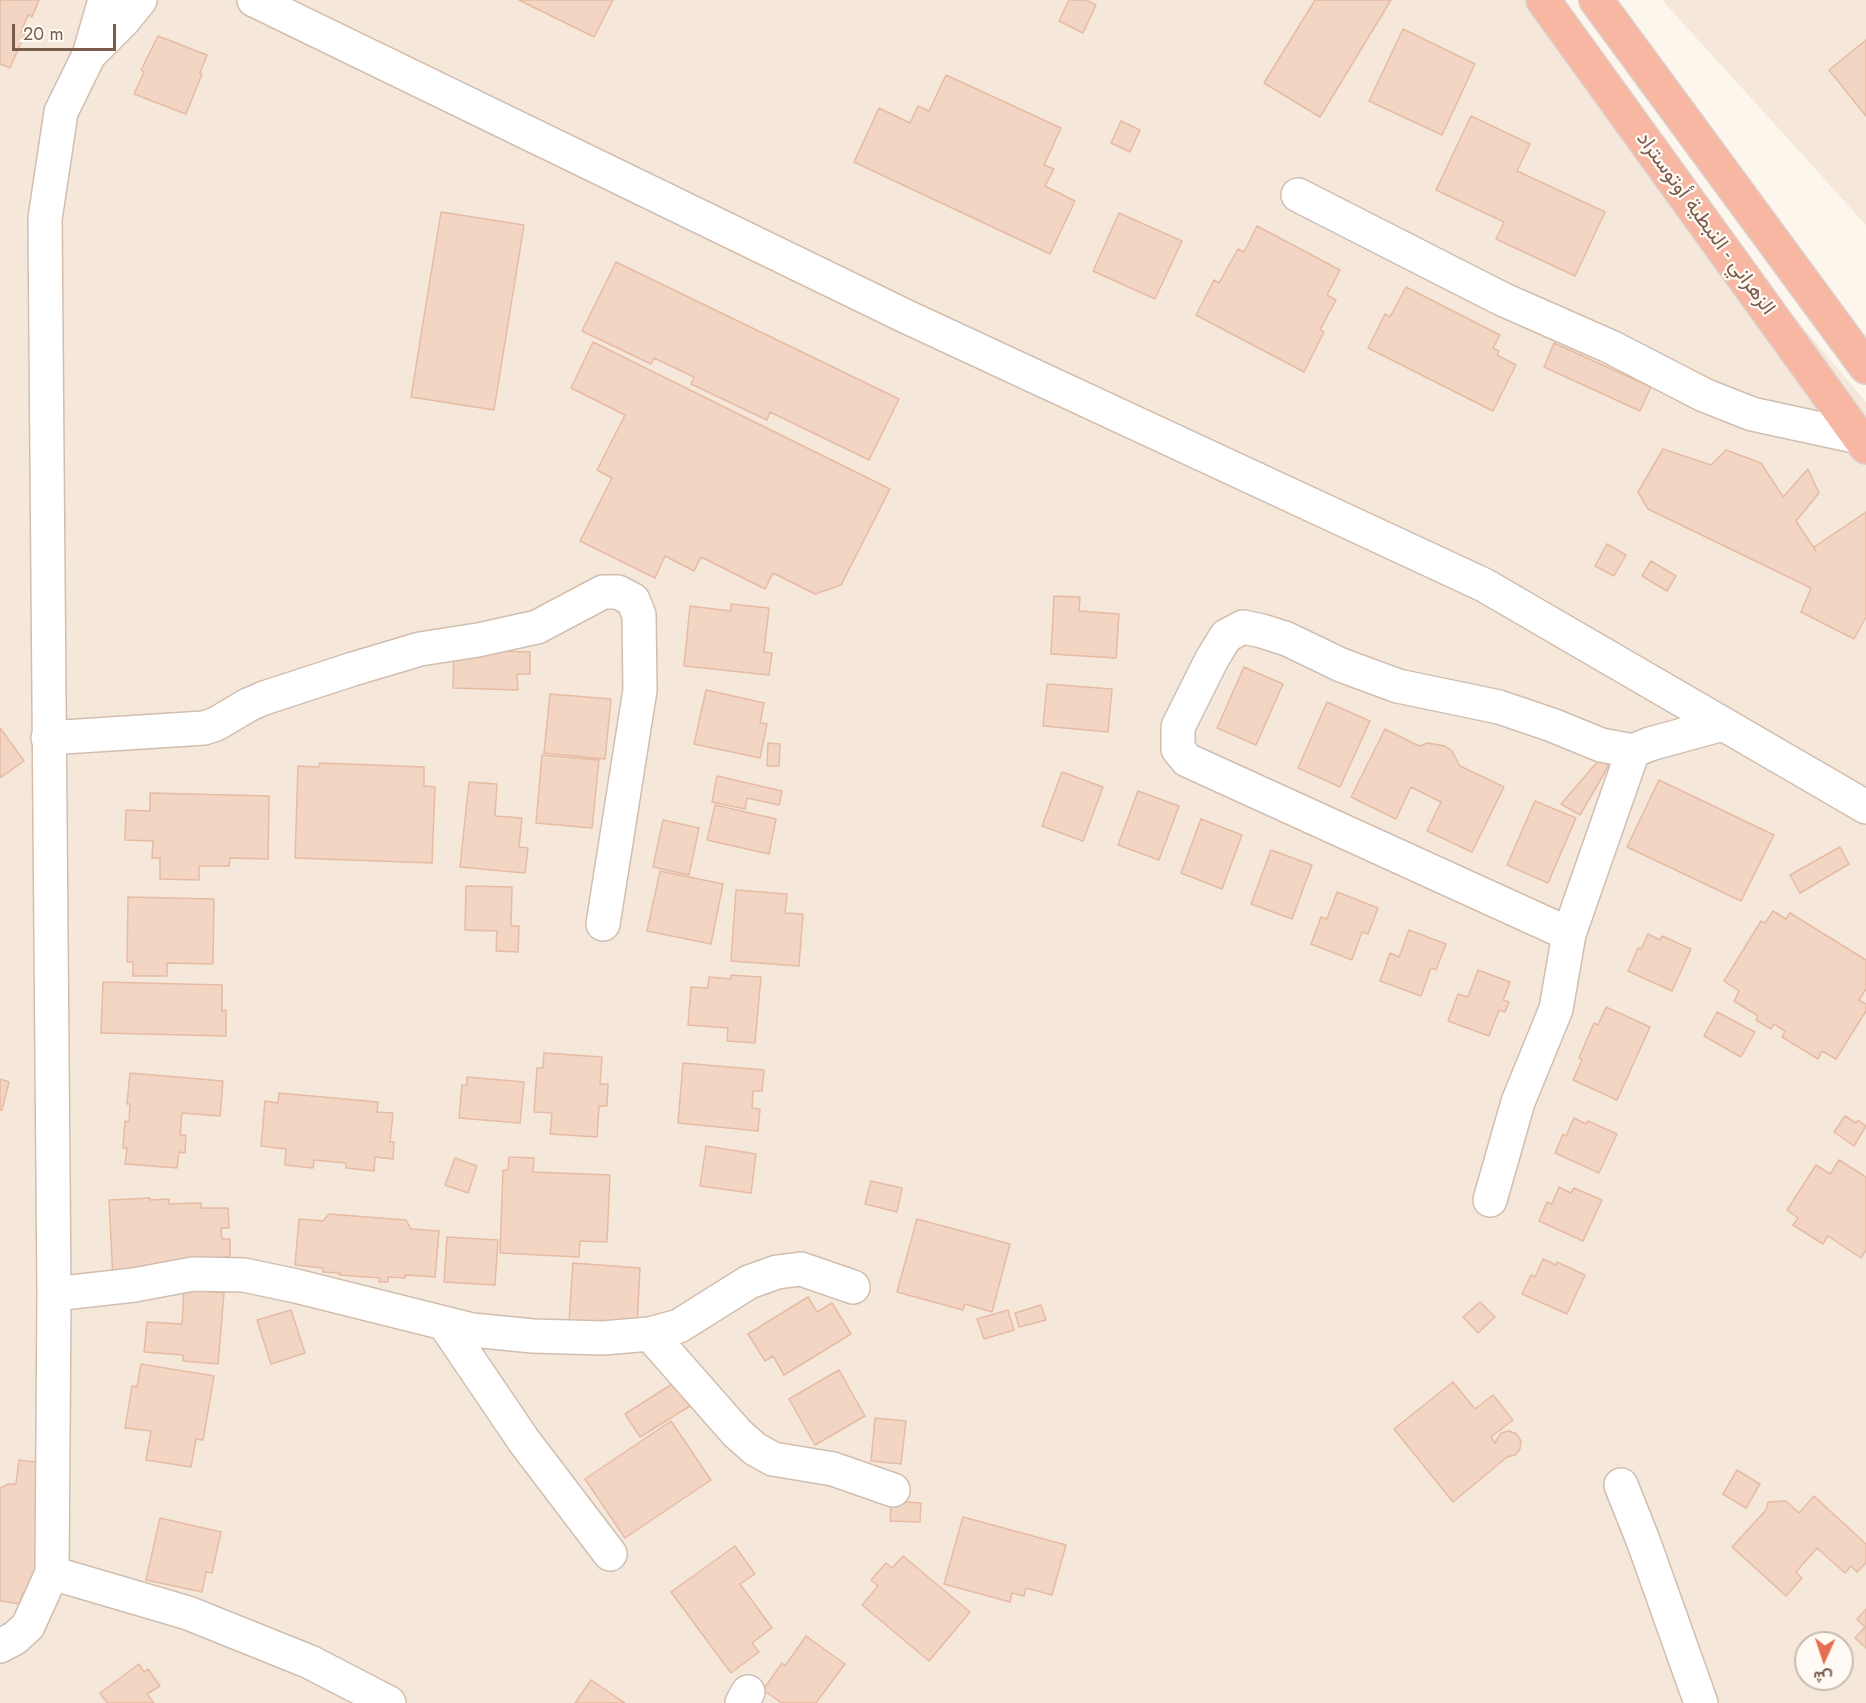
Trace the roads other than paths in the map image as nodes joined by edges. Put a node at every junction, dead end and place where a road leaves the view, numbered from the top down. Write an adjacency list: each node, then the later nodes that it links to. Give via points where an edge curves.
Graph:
1 (105, 0): 6 (street)
2 (140, 0): 6 (street)
3 (254, 0): 10 (street, via 904,316 1484,585)
4 (1544, 0): 9 (highway, الزهراني - النبطية أوتوستراد)
5 (1596, 0): 8 (highway)
6 (89, 55): 11 (street, via 61,112 45,219)
7 (1298, 195): 9 (street, via 1704,395 1752,414)
8 (1866, 367)
9 (1862, 442)
10 (1723, 724): 12 (street); 13 (street)
11 (48, 738): 14 (street, via 204,728 264,698 420,649 537,627 603,592 618,592 633,600 639,615 640,690); 18 (street)
12 (1633, 751): 15 (street); 15 (street, via 1601,745 1499,707 1398,687 1287,639 1243,627 1226,636 1178,727 1178,749 1187,760)
13 (1866, 807)
14 (603, 924)
15 (1569, 934): 16 (street, via 1556,1009 1518,1102)
16 (1490, 1200)
17 (853, 1287): 20 (street, via 801,1269 777,1272 749,1282 679,1326)
18 (54, 1294): 19 (street, via 194,1274 244,1275); 24 (street)
19 (444, 1323): 20 (street, via 533,1336 603,1338); 23 (street, via 524,1441)
20 (650, 1334): 22 (street, via 737,1434 755,1449 773,1459 833,1469)
21 (1621, 1485): 27 (street)
22 (893, 1490)
23 (610, 1554)
24 (52, 1573): 25 (street, via 27,1626); 26 (street, via 188,1613 310,1662)
25 (0, 1646)
26 (389, 1703)
27 (1701, 1703)

